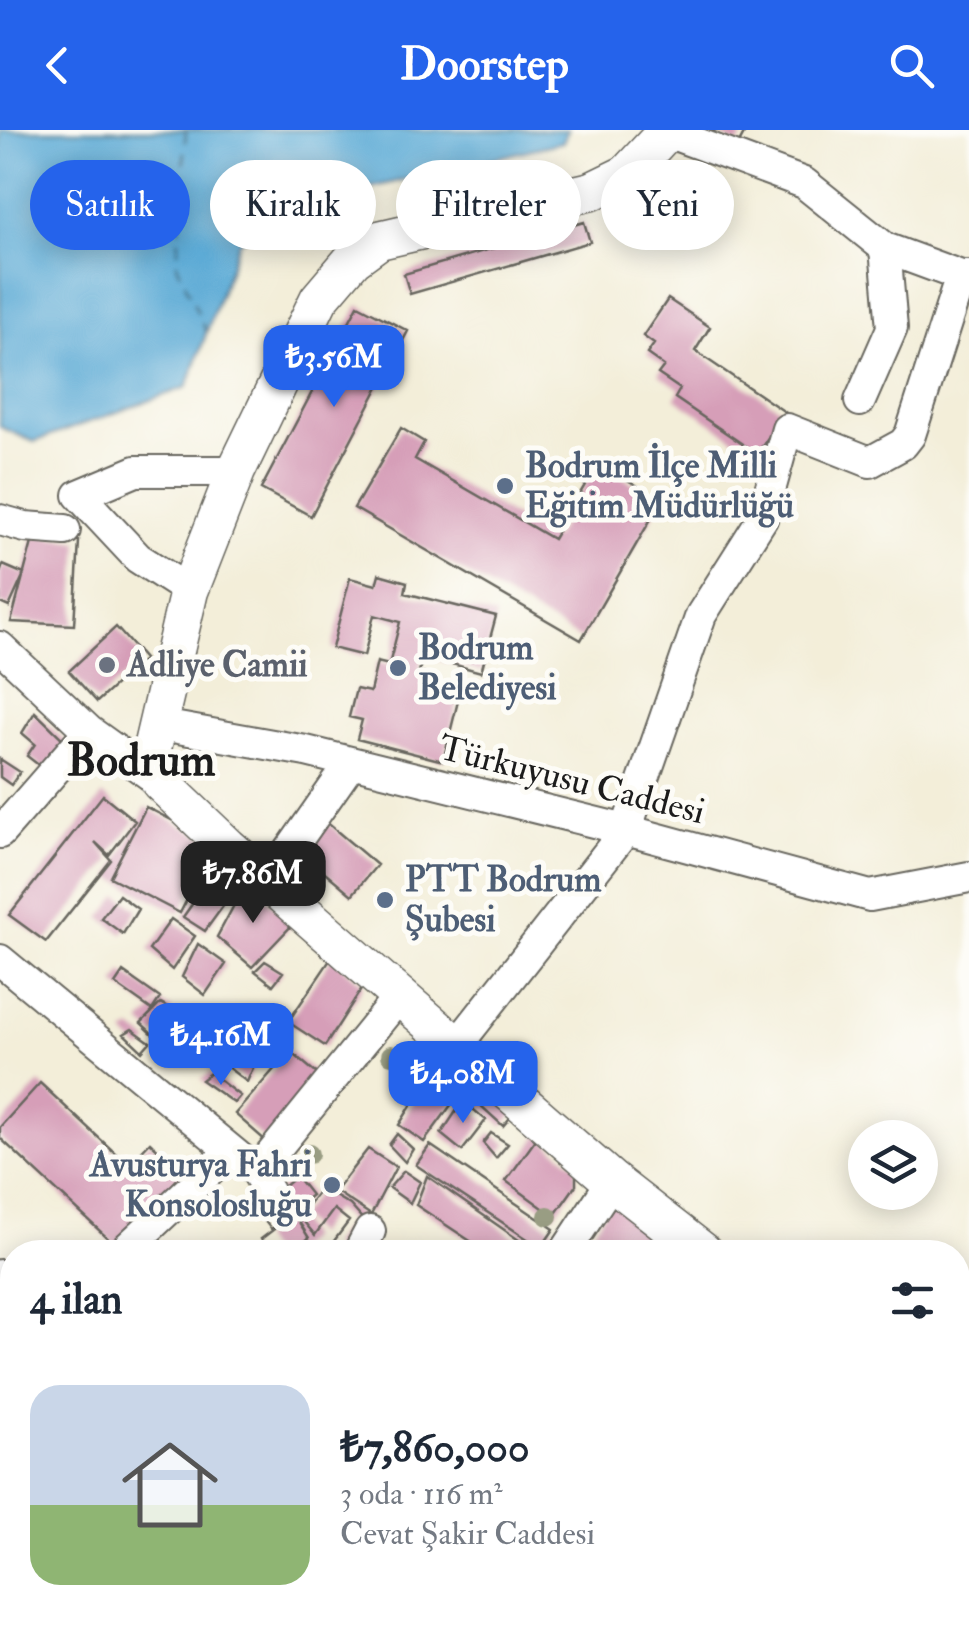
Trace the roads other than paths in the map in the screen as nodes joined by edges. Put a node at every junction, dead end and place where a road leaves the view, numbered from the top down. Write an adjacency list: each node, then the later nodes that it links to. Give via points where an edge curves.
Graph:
1 (668, 131): 2 (street, via 804,183); 5 (main road, via 627,174 592,191 379,240 353,259 319,298)
2 (885, 248): 3 (street); 4 (street, via 892,328)
3 (965, 276): 14 (street, via 902,444 870,462 787,429 762,519 701,615)
4 (860, 400)
5 (236, 471): 8 (main road); 8 (street, via 136,471 80,495 138,558)
6 (0, 520): 7 (street)
7 (65, 530)
8 (189, 591): 10 (main road)
9 (6, 665): 11 (street)
10 (156, 724): 12 (street, Türkuyusu Caddesi); 13 (main road, via 150,757)
11 (89, 731): 13 (street); 15 (street)
12 (351, 763): 14 (street, Türkuyusu Caddesi); 17 (street)
13 (160, 782): 17 (main road)
14 (626, 830): 16 (street, Türkuyusu Caddesi, via 870,896); 20 (street)
15 (0, 833)
16 (969, 877)
17 (268, 882): 19 (main road)
18 (0, 960): 21 (street)
19 (398, 998): 20 (main road); 21 (street, via 264,1183)
20 (458, 1044): 22 (main road)
21 (231, 1151): 23 (street)
22 (612, 1181): 24 (street); 25 (main road)
23 (136, 1240)
24 (573, 1240)
25 (688, 1240)

